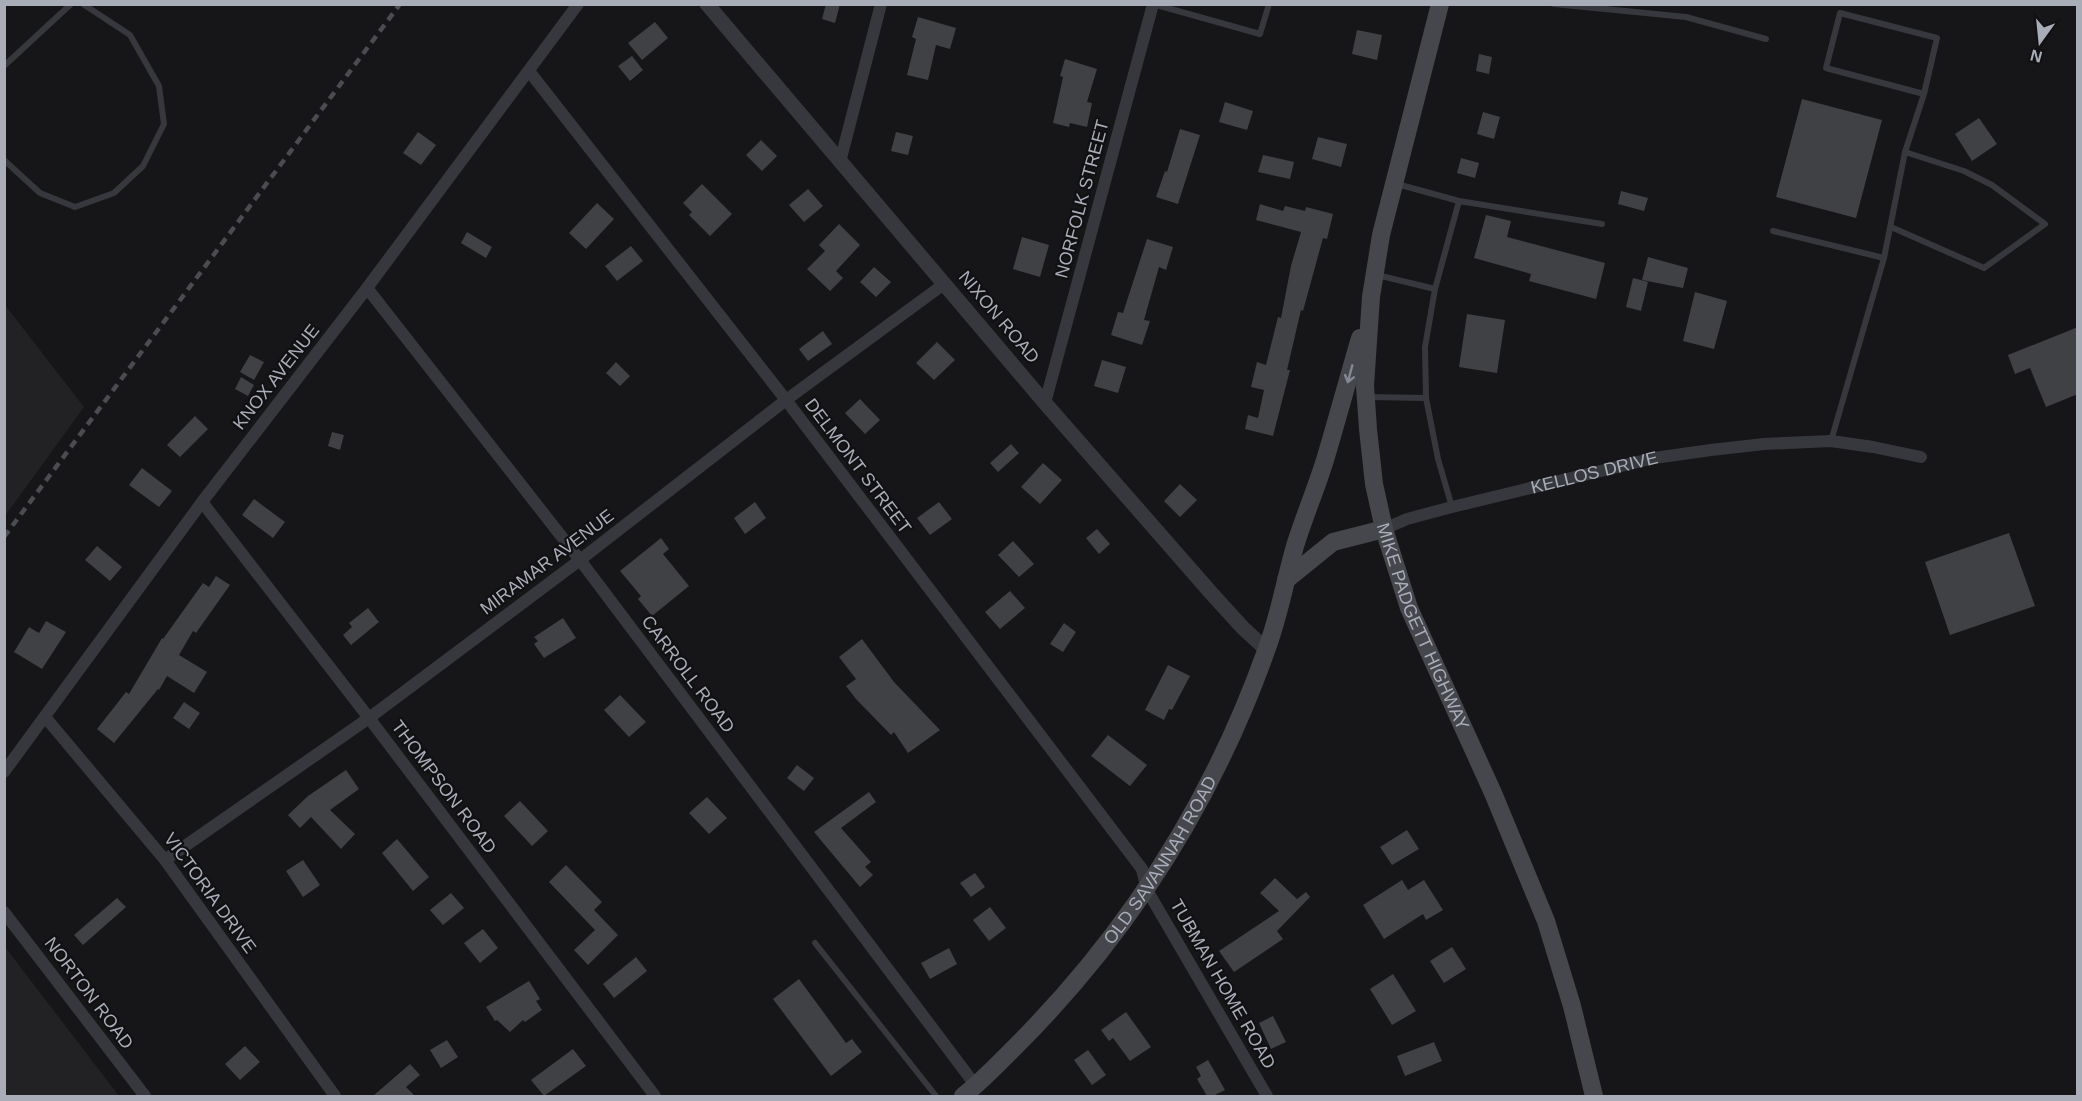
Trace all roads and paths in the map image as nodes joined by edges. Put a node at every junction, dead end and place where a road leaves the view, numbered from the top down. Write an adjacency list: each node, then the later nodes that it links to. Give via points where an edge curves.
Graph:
1 (71, 4): 12 (lane)
2 (82, 4): 16 (lane, via 130,34 159,86 164,124 143,166 114,193 75,207 40,193)
3 (578, 4): 13 (street, KNOX AVENUE)
4 (707, 4): 17 (street, NIXON ROAD)
5 (881, 4): 17 (street)
6 (1153, 4): 7 (lane, via 1260,34); 32 (street, NORFOLK STREET)
7 (1269, 4)
8 (1440, 4): 18 (main road, MIKE PADGETT HIGHWAY)
9 (1554, 4): 10 (lane)
10 (1605, 7): 11 (lane, via 1686,17)
11 (1766, 39)
12 (4, 66)
13 (529, 71): 26 (street, KNOX AVENUE); 31 (street, DELMONT STREET)
14 (1924, 94): 14 (lane, via 1826,68 1840,13 1937,38); 15 (lane)
15 (1905, 152): 21 (lane); 21 (lane, via 1964,171 1992,185 2044,224 1984,268)
16 (4, 160)
17 (840, 162): 25 (street, NIXON ROAD)
18 (1394, 183): 19 (lane); 24 (main road, MIKE PADGETT HIGHWAY)
19 (1459, 201): 20 (lane); 27 (lane)
20 (1602, 224)
21 (1891, 227): 23 (lane)
22 (1773, 231): 23 (lane)
23 (1884, 258): 33 (lane)
24 (1375, 274): 27 (lane); 28 (main road, MIKE PADGETT HIGHWAY)
25 (944, 284): 31 (street, MIRAMAR AVENUE); 32 (street, NIXON ROAD)
26 (367, 288): 35 (street, KNOX AVENUE); 38 (street, CARROLL ROAD)
27 (1435, 289): 30 (lane, via 1425,347)
28 (1371, 297): 29 (main road, MIKE PADGETT HIGHWAY); 39 (main road, OLD SAVANNAH ROAD, one-way to 39)
29 (1366, 397): 30 (lane); 37 (main road, MIKE PADGETT HIGHWAY, via 1374,484)
30 (1426, 398): 36 (lane)
31 (786, 400): 38 (street, MIRAMAR AVENUE); 45 (street, DELMONT STREET, via 1142,869)
32 (1046, 403): 40 (street, NIXON ROAD, via 1212,594)
33 (1831, 441): 34 (street, KELLOS DRIVE); 36 (street, KELLOS DRIVE, via 1764,444 1654,458)
34 (1921, 457)
35 (202, 502): 41 (street, KNOX AVENUE); 42 (street, THOMPSON ROAD)
36 (1452, 507): 37 (street, KELLOS DRIVE)
37 (1384, 529): 39 (main road, KELLOS DRIVE, via 1333,542); 54 (main road, MIKE PADGETT HIGHWAY, via 1409,608 1546,921)
38 (580, 561): 42 (street, MIRAMAR AVENUE); 48 (street, CARROLL ROAD)
39 (1286, 580): 40 (main road, OLD SAVANNAH ROAD)
40 (1267, 650): 45 (main road, OLD SAVANNAH ROAD, via 1211,780)
41 (46, 718): 43 (street, KNOX AVENUE); 44 (street, VICTORIA DRIVE)
42 (369, 718): 44 (street, MIRAMAR AVENUE); 51 (street, THOMPSON ROAD)
43 (4, 772)
44 (165, 860): 50 (street, VICTORIA DRIVE)
45 (1147, 890): 48 (main road, OLD SAVANNAH ROAD, via 1063,997); 53 (street, TUBMAN HOME ROAD)
46 (4, 912): 49 (street, NORTON ROAD)
47 (815, 942): 52 (lane)
48 (970, 1091)
49 (145, 1096)
50 (335, 1096)
51 (655, 1096)
52 (936, 1096)
53 (1267, 1096)
54 (1594, 1096)

